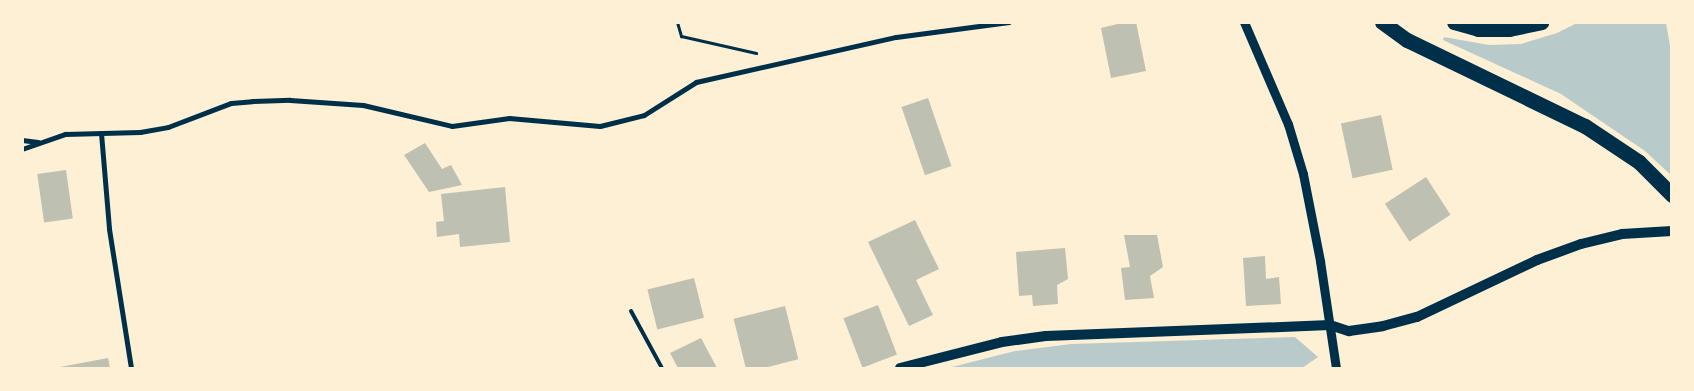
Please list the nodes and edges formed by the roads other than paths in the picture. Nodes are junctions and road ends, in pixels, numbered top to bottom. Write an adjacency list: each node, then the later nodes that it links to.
1 (1009, 22): 6 (street)
2 (1244, 22): 13 (street)
3 (1382, 22): 10 (highway)
4 (1454, 22): 5 (highway)
5 (1541, 22)
6 (101, 133): 8 (street); 14 (street)
7 (22, 140): 8 (street)
8 (38, 142): 9 (street)
9 (22, 149)
10 (1672, 195)
11 (1672, 231): 13 (main road)
12 (632, 311): 15 (lane)
13 (1330, 325): 16 (main road); 17 (street)
14 (130, 368)
15 (662, 368)
16 (900, 368)
17 (1336, 368)

